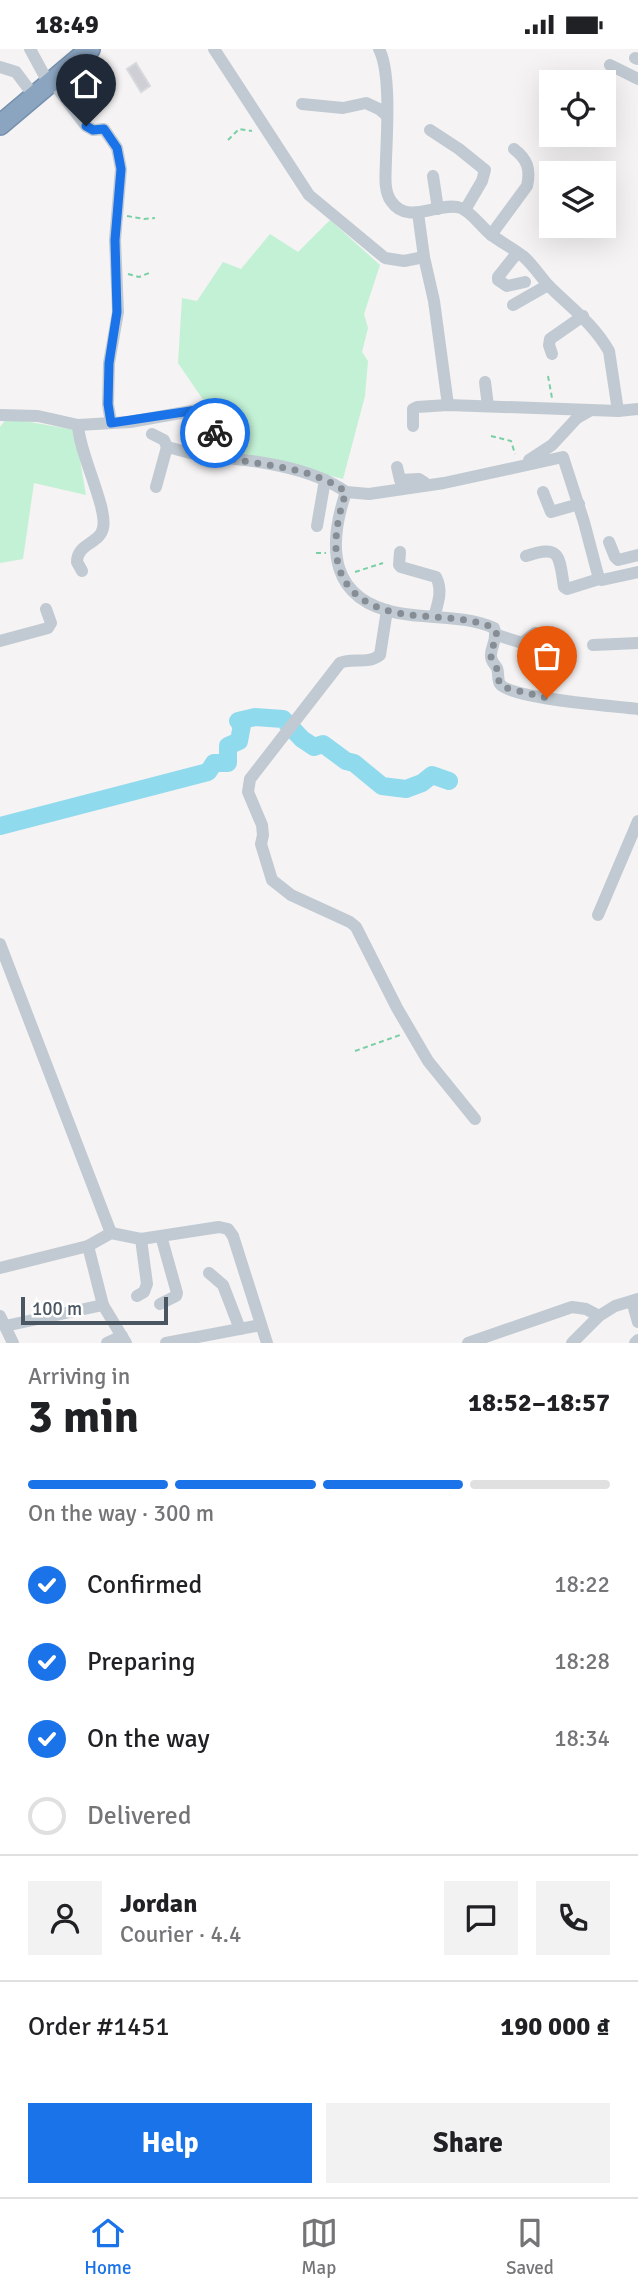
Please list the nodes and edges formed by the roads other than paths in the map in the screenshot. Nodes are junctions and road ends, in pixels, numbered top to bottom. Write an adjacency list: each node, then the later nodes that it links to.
1 (30, 49): 8 (street)
2 (90, 49): 8 (highway)
3 (214, 49): 20 (street)
4 (379, 49): 10 (street)
5 (610, 65): 7 (street)
6 (0, 68): 8 (street)
7 (638, 79)
8 (45, 87): 11 (highway); 33 (street)
9 (302, 104): 10 (street)
10 (386, 115): 17 (street)
11 (0, 125)
12 (430, 130): 16 (street)
13 (514, 149): 18 (street)
14 (433, 176): 15 (street)
15 (438, 209): 16 (street); 17 (street)
16 (465, 210): 18 (street)
17 (418, 213): 20 (street)
18 (491, 235): 19 (street)
19 (517, 253): 21 (street); 22 (street)
20 (424, 257): 27 (street)
21 (525, 282)
22 (548, 285): 23 (street); 24 (street)
23 (513, 305)
24 (583, 316): 25 (street); 31 (street)
25 (552, 354)
26 (485, 382): 28 (street)
27 (449, 405): 28 (street); 35 (street)
28 (488, 407): 30 (street)
29 (638, 409): 31 (street)
30 (591, 410): 31 (street); 39 (street)
31 (618, 411)
32 (0, 415): 34 (street)
33 (111, 423): 34 (street); 38 (street)
34 (78, 425): 52 (street)
35 (413, 426)
36 (152, 434): 37 (street)
37 (167, 447): 38 (street); 43 (street)
38 (218, 455): 41 (street)
39 (521, 464): 42 (street); 46 (street)
40 (397, 467): 42 (street)
41 (325, 480): 44 (street); 47 (street)
42 (428, 485): 44 (street)
43 (156, 488)
44 (346, 492): 56 (street)
45 (543, 492): 46 (street)
46 (579, 504): 54 (street)
47 (317, 526)
48 (609, 542): 50 (street)
49 (400, 552): 57 (street)
50 (638, 555)
51 (526, 556): 54 (street)
52 (82, 571)
53 (638, 572): 54 (street)
54 (598, 579)
55 (46, 609): 60 (street)
56 (387, 610): 57 (street); 67 (street)
57 (434, 617): 58 (street)
58 (497, 635): 59 (street); 63 (street)
59 (555, 637)
60 (0, 641)
61 (638, 643): 62 (street)
62 (593, 645)
63 (638, 709)
64 (638, 821): 65 (street)
65 (598, 915)
66 (0, 944): 68 (street)
67 (475, 1119)
68 (111, 1233): 70 (street); 71 (street)
69 (161, 1236): 70 (street); 76 (street); 81 (street)
70 (141, 1239): 74 (street)
71 (88, 1246): 72 (street); 77 (street)
72 (0, 1268)
73 (209, 1273): 82 (street)
74 (137, 1296)
75 (635, 1300): 78 (street); 80 (street)
76 (160, 1304)
77 (103, 1305): 79 (street); 83 (street)
78 (599, 1316): 84 (street); 89 (street)
79 (2, 1321): 85 (street)
80 (638, 1322)
81 (261, 1325): 82 (street); 88 (street)
82 (240, 1329): 87 (street)
83 (124, 1340): 86 (street)
84 (578, 1340)
85 (13, 1343)
86 (107, 1343)
87 (166, 1343)
88 (267, 1343)
89 (468, 1343)

